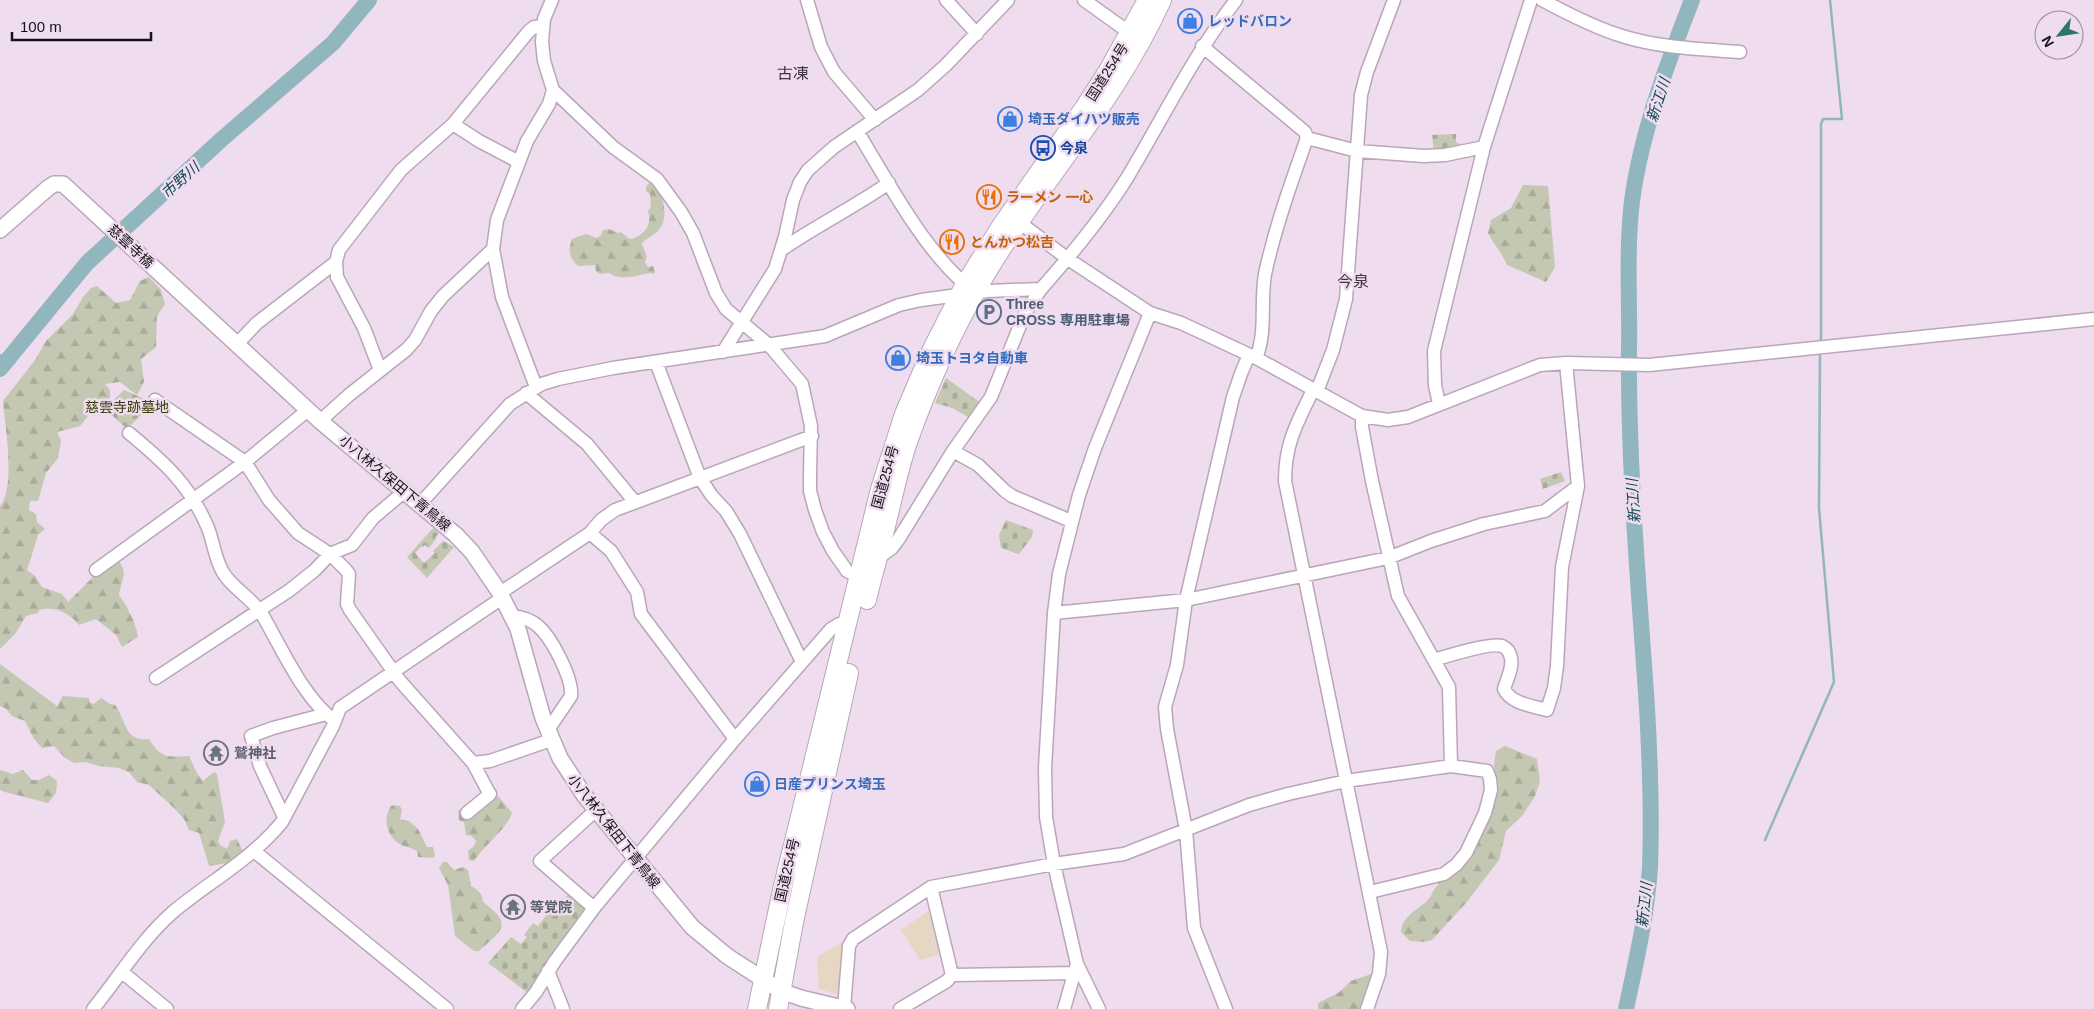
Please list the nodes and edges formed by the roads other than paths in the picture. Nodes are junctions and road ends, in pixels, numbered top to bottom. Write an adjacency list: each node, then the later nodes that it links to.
1 (552, 0): 12 (street)
2 (807, 0): 18 (street)
3 (946, 0): 14 (street)
4 (1008, 0): 14 (street)
5 (1084, 0): 13 (street)
6 (1147, 0): 13 (highway, 国道254号)
7 (1162, 0): 26 (highway, 国道254号)
8 (1236, 0): 15 (street)
9 (1394, 0): 23 (street)
10 (1531, 0): 22 (street)
11 (1542, 0): 16 (street)
12 (543, 26): 17 (street); 19 (street)
13 (1130, 33): 33 (highway, 国道254号)
14 (977, 34): 18 (street)
15 (1202, 46): 21 (street); 30 (street)
16 (1740, 52)
17 (553, 90): 24 (street); 37 (street)
18 (875, 120): 20 (street)
19 (453, 124): 24 (street); 31 (street)
20 (856, 131): 25 (street); 29 (street)
21 (1308, 138): 23 (street); 41 (street)
22 (1484, 147): 23 (street); 48 (street)
23 (1357, 151): 46 (street)
24 (519, 162): 28 (street)
25 (889, 183): 29 (street); 33 (street)
26 (1019, 222): 30 (street); 33 (highway, 国道254号)
27 (0, 230): 34 (main road, 慈雲寺橋)
28 (493, 249): 44 (street); 45 (street)
29 (781, 250): 37 (street)
30 (1068, 259): 32 (street); 35 (street)
31 (336, 262): 38 (street); 44 (street)
32 (1040, 289): 33 (street); 54 (street)
33 (966, 291): 39 (street); 65 (highway, 国道254号); 69 (highway, 国道254号)
34 (192, 302): 38 (main road, 小八林久保田下青鳥線)
35 (1150, 313): 41 (street); 62 (street)
36 (2094, 319): 43 (street)
37 (741, 322): 39 (street); 40 (street)
38 (237, 344): 49 (main road, 小八林久保田下青鳥線)
39 (769, 345): 40 (street); 53 (street)
40 (723, 352): 42 (street)
41 (1252, 357): 46 (street); 71 (street)
42 (656, 362): 45 (street); 56 (street)
43 (1566, 363): 48 (street); 57 (street)
44 (380, 370): 51 (street)
45 (531, 390): 60 (street); 61 (street)
46 (1313, 390): 50 (street); 68 (street)
47 (155, 400): 55 (street)
48 (1439, 404): 50 (street)
49 (308, 410): 51 (main road, 小八林久保田下青鳥線); 55 (street)
50 (1362, 416): 66 (street)
51 (320, 421): 58 (main road, 小八林久保田下青鳥線)
52 (129, 433): 59 (street)
53 (812, 436): 56 (street); 69 (street)
54 (953, 451): 62 (street); 65 (street)
55 (244, 462): 59 (street); 64 (street)
56 (700, 478): 60 (street); 77 (street)
57 (1578, 486): 66 (street); 76 (street)
58 (405, 491): 61 (main road, 小八林久保田下青鳥線); 64 (street)
59 (193, 499): 67 (street); 72 (street)
60 (634, 501): 63 (street)
61 (420, 504): 70 (main road, 小八林久保田下青鳥線)
62 (1071, 521): 73 (street)
63 (590, 533): 70 (street); 82 (street)
64 (330, 554): 72 (street); 78 (street)
65 (878, 558): 101 (highway, 国道254号)
66 (1388, 558): 68 (street); 76 (street)
67 (96, 570)
68 (1305, 575): 71 (street); 85 (street)
69 (860, 576): 75 (highway, 国道254号)
70 (501, 595): 74 (main road, 小八林久保田下青鳥線); 78 (street)
71 (1186, 600): 73 (street); 89 (street)
72 (260, 610): 79 (street); 80 (street)
73 (1054, 613): 92 (street)
74 (512, 616): 81 (main road, 小八林久保田下青鳥線); 81 (street)
75 (848, 626): 77 (street); 100 (highway, 国道254号)
76 (1434, 660): 84 (street)
77 (802, 662): 82 (street)
78 (394, 673): 80 (street); 83 (street)
79 (156, 678)
80 (331, 718): 88 (street); 88 (street)
81 (549, 735): 83 (street); 86 (main road, 小八林久保田下青鳥線)
82 (734, 739): 91 (street)
83 (473, 763): 87 (street)
84 (1451, 766): 85 (street); 94 (street)
85 (1346, 781): 89 (street); 94 (street)
86 (596, 810): 91 (main road, 小八林久保田下青鳥線); 95 (street)
87 (467, 813)
88 (284, 817): 90 (street)
89 (1186, 830): 92 (street); 113 (street)
90 (254, 851): 98 (street); 104 (street)
91 (636, 858): 95 (street); 100 (main road, 小八林久保田下青鳥線)
92 (1054, 864): 93 (street); 96 (street)
93 (931, 887): 99 (street); 109 (street)
94 (1370, 892): 114 (street)
95 (594, 908): 97 (street)
96 (1076, 969): 99 (street); 111 (street); 112 (street)
97 (548, 971): 105 (street); 106 (street)
98 (122, 972): 102 (street); 103 (street)
99 (952, 975): 110 (street)
100 (764, 981): 101 (main road, 小八林久保田下青鳥線); 107 (highway, 国道254号)
101 (781, 991): 108 (highway, 国道254号); 109 (main road, 小八林久保田下青鳥線)
102 (93, 1009)
103 (167, 1009)
104 (447, 1009)
105 (522, 1009)
106 (563, 1009)
107 (757, 1009)
108 (778, 1009)
109 (846, 1009)
110 (900, 1009)
111 (1064, 1009)
112 (1099, 1009)
113 (1226, 1009)
114 (1367, 1009)

